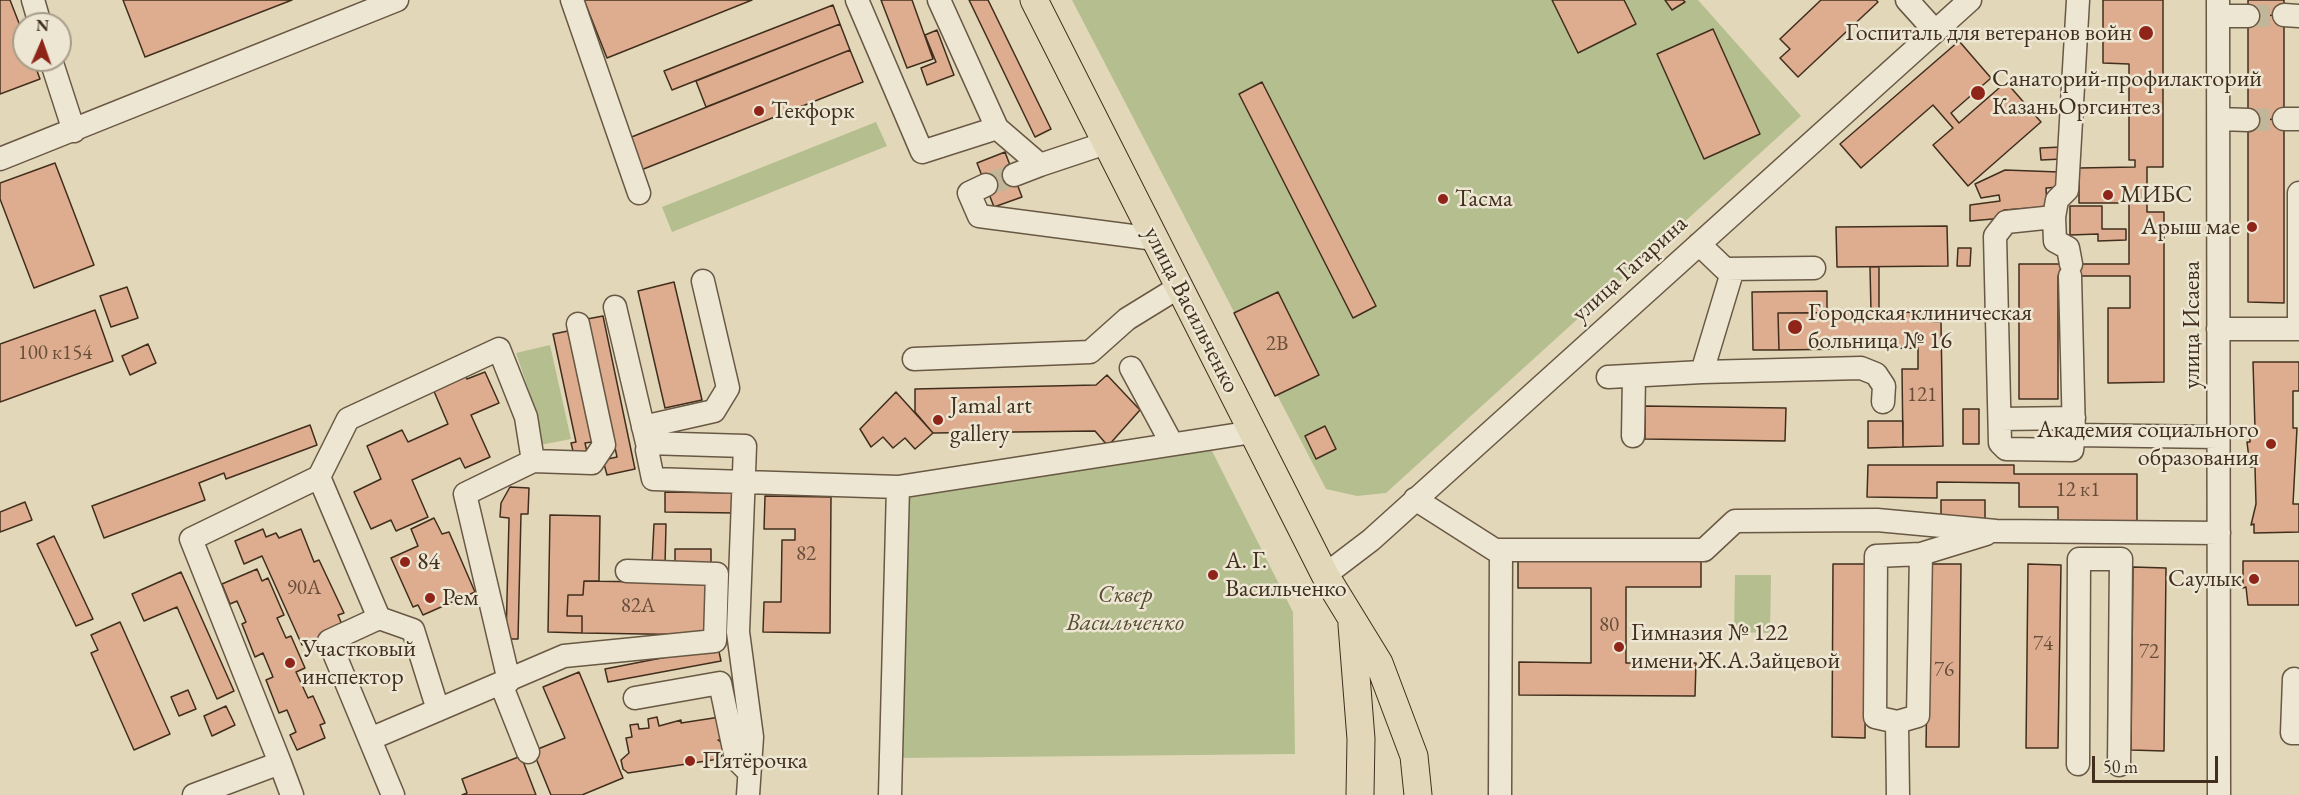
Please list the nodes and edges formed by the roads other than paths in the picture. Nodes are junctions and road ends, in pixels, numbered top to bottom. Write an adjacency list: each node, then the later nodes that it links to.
1 (397, 0): 16 (street)
2 (572, 0): 22 (street)
3 (857, 0): 15 (street)
4 (939, 0): 15 (street)
5 (1035, 0): 17 (main road, улица Васильченко)
6 (1907, 0): 11 (street)
7 (1970, 0): 11 (street, улица Гагарина)
8 (2078, 0): 24 (street)
9 (2218, 8): 10 (street); 13 (street, улица Исаева)
10 (2248, 15)
11 (1935, 31): 26 (street, улица Гагарина)
12 (55, 72): 16 (street)
13 (2220, 119): 14 (street); 34 (street, улица Исаева)
14 (2248, 120)
15 (997, 128): 19 (street)
16 (74, 131): 18 (street)
17 (1106, 143): 19 (street); 25 (main road, улица Васильченко)
18 (0, 159)
19 (1040, 165): 20 (street)
20 (1014, 175)
21 (986, 185): 25 (street)
22 (639, 193)
23 (2299, 193): 33 (street)
24 (2054, 217): 41 (street); 43 (street)
25 (1155, 239): 30 (main road, улица Васильченко)
26 (1699, 244): 28 (street); 53 (street, улица Гагарина)
27 (1814, 268): 28 (street)
28 (1733, 269): 37 (street)
29 (703, 281): 42 (street)
30 (1179, 287): 35 (street); 44 (main road, улица Васильченко)
31 (615, 308): 42 (street)
32 (578, 324): 49 (street)
33 (2299, 328): 34 (street)
34 (2218, 329): 46 (street, улица Исаева)
35 (914, 360)
36 (1131, 368): 47 (street)
37 (1702, 372): 38 (street); 40 (street)
38 (1634, 376): 39 (street); 45 (street)
39 (1608, 377)
40 (1883, 402)
41 (2000, 419): 43 (street); 43 (street)
42 (644, 426): 51 (street)
43 (2074, 427): 46 (street)
44 (1253, 432): 47 (street); 61 (main road, улица Васильченко)
45 (1633, 436)
46 (2218, 437): 56 (street, улица Исаева)
47 (1172, 444): 52 (street)
48 (647, 450): 51 (street)
49 (533, 461): 50 (street); 65 (street)
50 (319, 477): 63 (street); 72 (street)
51 (744, 480): 52 (street); 75 (street)
52 (898, 486): 80 (street)
53 (1414, 499): 57 (street); 61 (street, улица Гагарина)
54 (1996, 531): 55 (street); 57 (street); 58 (street)
55 (2079, 533): 56 (street); 59 (street)
56 (2219, 533): 85 (street, улица Исаева)
57 (1501, 550): 83 (street)
58 (1921, 554): 68 (street); 68 (street)
59 (2079, 559): 73 (street); 74 (street)
60 (627, 571): 65 (street)
61 (1325, 575): 62 (main road, улица Васильченко)
62 (1352, 617): 81 (main road, улица Васильченко); 82 (main road, улица Васильченко)
63 (379, 618): 67 (street); 70 (street)
64 (2294, 679): 69 (street)
65 (505, 682): 67 (street); 71 (street)
66 (635, 698): 75 (street)
67 (438, 710): 70 (street)
68 (1898, 722): 84 (street)
69 (2299, 733)
70 (370, 739): 78 (street)
71 (528, 752)
72 (280, 763): 76 (street); 77 (street)
73 (2078, 764)
74 (2119, 765)
75 (748, 771): 79 (street)
76 (194, 795)
77 (292, 795)
78 (393, 795)
79 (748, 795)
80 (890, 795)
81 (1360, 795)
82 (1418, 795)
83 (1500, 795)
84 (1898, 795)
85 (2219, 795)

